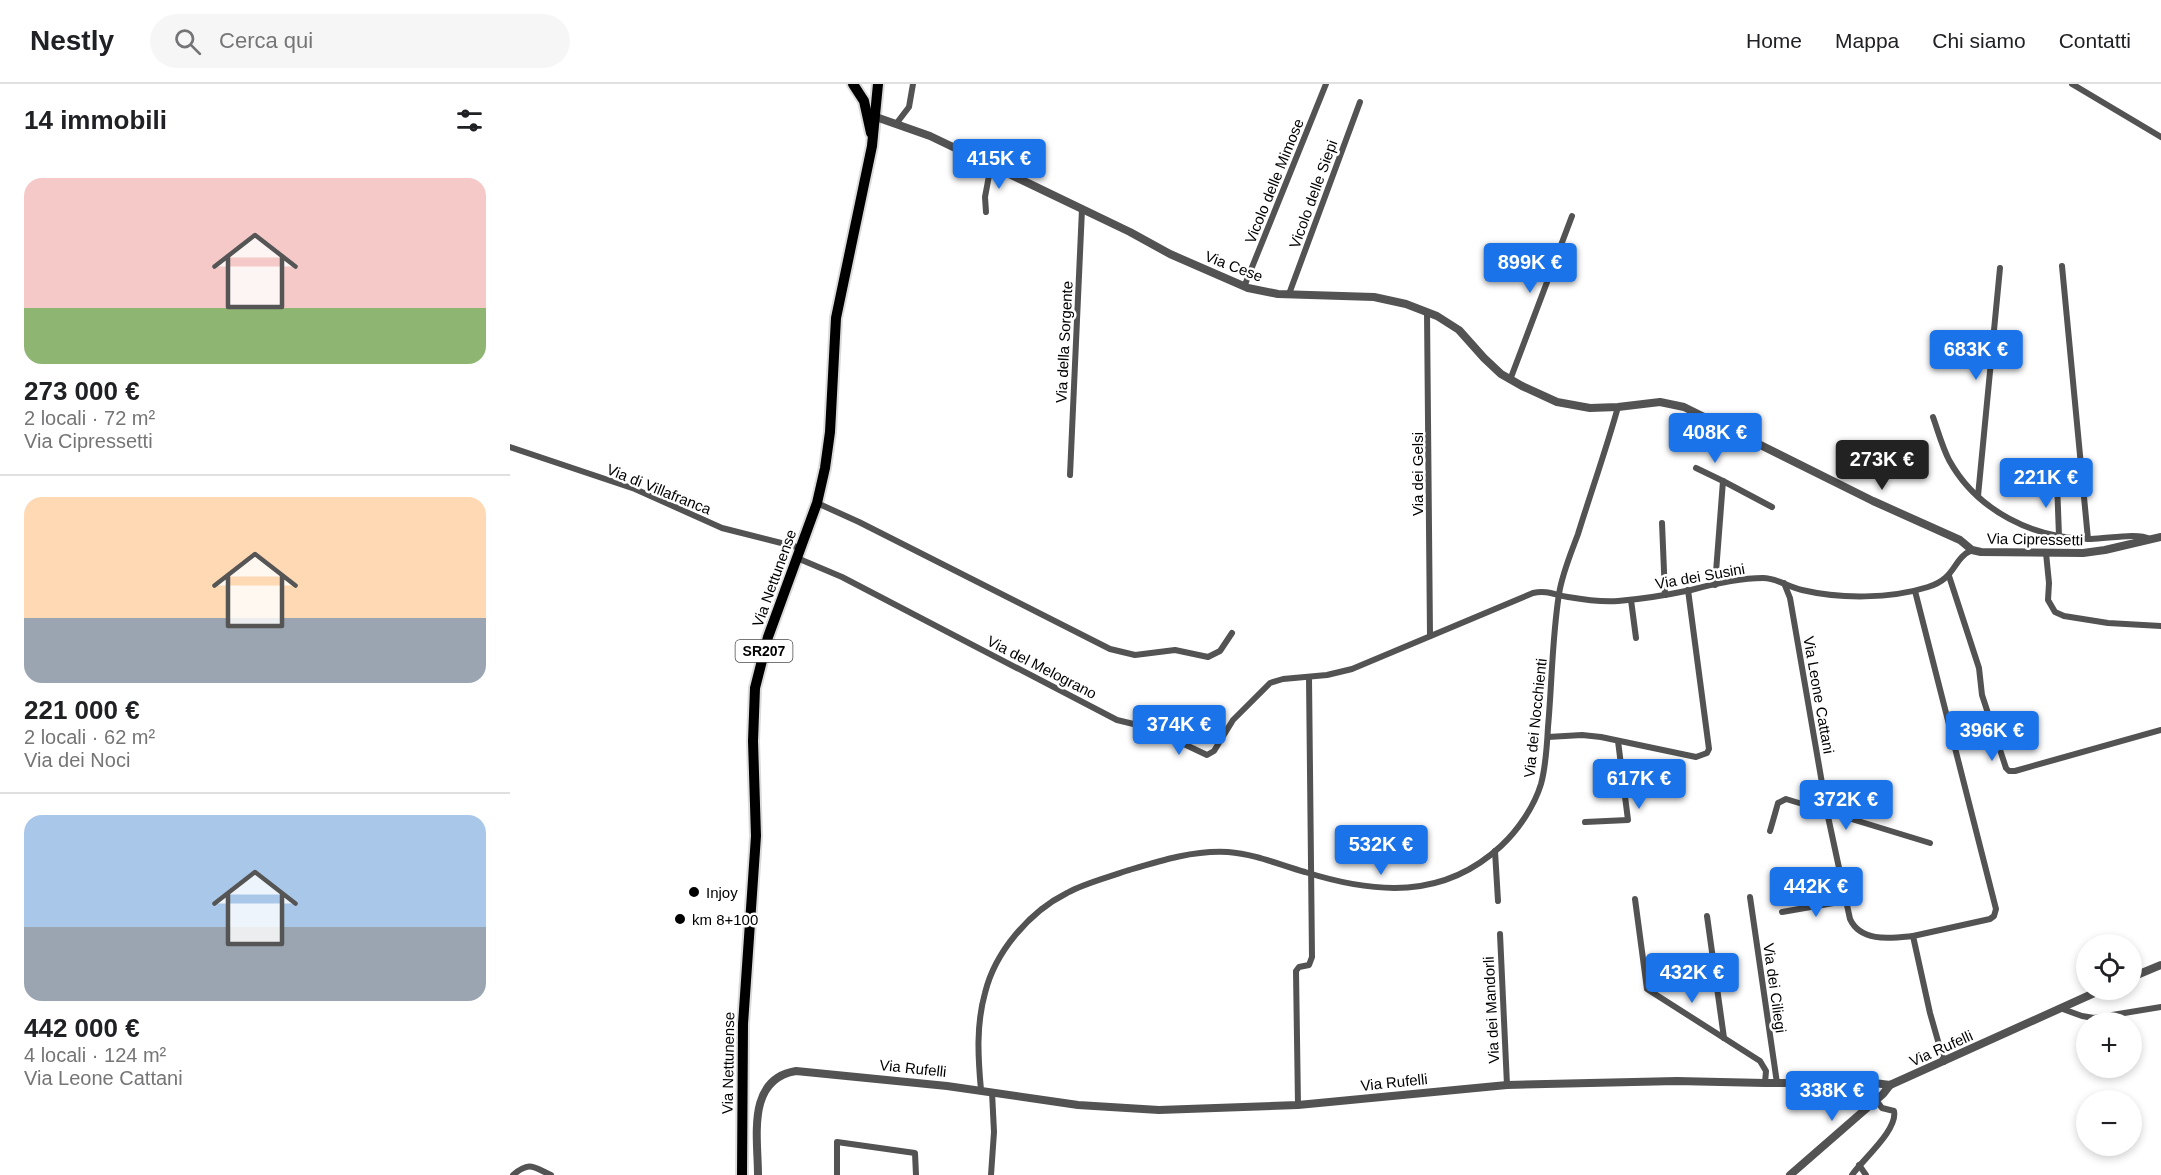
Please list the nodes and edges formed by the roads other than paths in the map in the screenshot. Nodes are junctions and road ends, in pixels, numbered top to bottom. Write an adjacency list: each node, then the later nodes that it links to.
1 (853, 84): 10 (main road, Via Nettunense / SR207)
2 (878, 84): 7 (main road, Via Nettunense / SR207)
3 (913, 84): 8 (street)
4 (1326, 84): 17 (street, Vicolo delle Mimose)
5 (2072, 84): 9 (street)
6 (1360, 102): 18 (street, Vicolo delle Siepi)
7 (876, 117): 8 (street, Via Cese); 10 (main road, Via Nettunense / SR207)
8 (896, 124): 11 (street, Via Cese)
9 (2161, 137)
10 (873, 139): 29 (main road, Via Nettunense / SR207)
11 (991, 165): 12 (street, Via Cese); 13 (street)
12 (1082, 209): 17 (street, Via Cese); 25 (street, Via della Sorgente)
13 (986, 212)
14 (1572, 216): 20 (street)
15 (2062, 266): 34 (street)
16 (2000, 268): 28 (street)
17 (1245, 287): 18 (street, Via Cese)
18 (1289, 294): 19 (street, Via Cese)
19 (1427, 312): 20 (street, Via Cese); 51 (street, Via dei Gelsi)
20 (1510, 380): 21 (street, Via Cese)
21 (1618, 407): 36 (street, Via Cipressetti); 45 (street, Via dei Nocchienti)
22 (1933, 417): 28 (street)
23 (510, 447): 37 (street, Via di Villafranca)
24 (1696, 468): 26 (street)
25 (1070, 475)
26 (1723, 481): 30 (street); 41 (street)
27 (2057, 482): 32 (street)
28 (1978, 496): 32 (street)
29 (817, 503): 37 (main road, Via Nettunense / SR207); 50 (street)
30 (1772, 507)
31 (1662, 523): 46 (street)
32 (2059, 536): 34 (street)
33 (2161, 537): 35 (street, Via Cipressetti)
34 (2088, 539): 35 (street)
35 (2150, 539): 38 (street, Via Cipressetti)
36 (1972, 550): 38 (street, Via Cipressetti); 39 (street, Via dei Susini)
37 (799, 553): 53 (street, Via del Melograno); 89 (main road, Via Nettunense / SR207)
38 (2046, 553): 49 (street)
39 (1949, 576): 44 (street, Via dei Susini); 54 (street)
40 (1784, 582): 41 (street, Via dei Susini); 42 (street, Via dei Susini); 48 (street, Via Leone Cattani)
41 (1715, 585): 43 (street, Via dei Susini)
42 (1798, 589): 44 (street, Via dei Susini); 48 (street, Via Leone Cattani)
43 (1688, 590): 46 (street, Via dei Susini); 56 (street)
44 (1915, 591): 70 (street, Via Leone Cattani)
45 (1558, 594): 47 (street, Via dei Susini); 51 (street, Via del Melograno); 55 (street, Via dei Nocchienti)
46 (1665, 595): 47 (street, Via dei Susini)
47 (1631, 600): 52 (street)
48 (1793, 617): 57 (street, Via Leone Cattani)
49 (2161, 626)
50 (1232, 633)
51 (1430, 636): 53 (street, Via del Melograno)
52 (1635, 638)
53 (1309, 678): 62 (street)
54 (2161, 730)
55 (1548, 737): 56 (street); 61 (street, Via dei Nocchienti)
56 (1618, 741): 58 (street)
57 (1827, 812): 59 (street); 60 (street); 66 (street, Via Leone Cattani)
58 (1585, 822)
59 (1770, 831)
60 (1930, 843)
61 (1495, 851): 62 (street, Via dei Nocchienti); 65 (street)
62 (1312, 874): 82 (street, Via dei Nocchienti); 85 (street)
63 (1749, 897): 79 (street, Via dei Ciliegi)
64 (1635, 899): 76 (street)
65 (1498, 901)
66 (1845, 901): 67 (street); 70 (street, Via Leone Cattani)
67 (1782, 912)
68 (1707, 916): 76 (street)
69 (1500, 934): 81 (street, Via dei Mandorli)
70 (1913, 936): 77 (street)
71 (2161, 965): 72 (street)
72 (2142, 973)
73 (2078, 1000): 75 (street, Via Rufelli)
74 (2161, 1007): 75 (street)
75 (2059, 1008): 77 (street, Via Rufelli)
76 (1724, 1038): 78 (street)
77 (1944, 1062): 80 (street, Via Rufelli)
78 (1765, 1083): 79 (street, Via Rufelli); 81 (street, Via Rufelli)
79 (1777, 1083): 80 (street, Via Rufelli)
80 (1890, 1085): 84 (street)
81 (1507, 1086): 85 (street, Via Rufelli)
82 (981, 1090): 83 (street, Via Rufelli); 90 (street, Via Rufelli)
83 (992, 1092): 85 (street, Via Rufelli); 93 (street)
84 (1876, 1100): 86 (street); 94 (street)
85 (1298, 1105)
86 (1859, 1165): 95 (street); 96 (street)
87 (513, 1175): 88 (street)
88 (551, 1175)
89 (742, 1175)
90 (758, 1175)
91 (837, 1175): 92 (street)
92 (916, 1175)
93 (991, 1175)
94 (1790, 1175)
95 (1852, 1175)
96 (1866, 1175)

